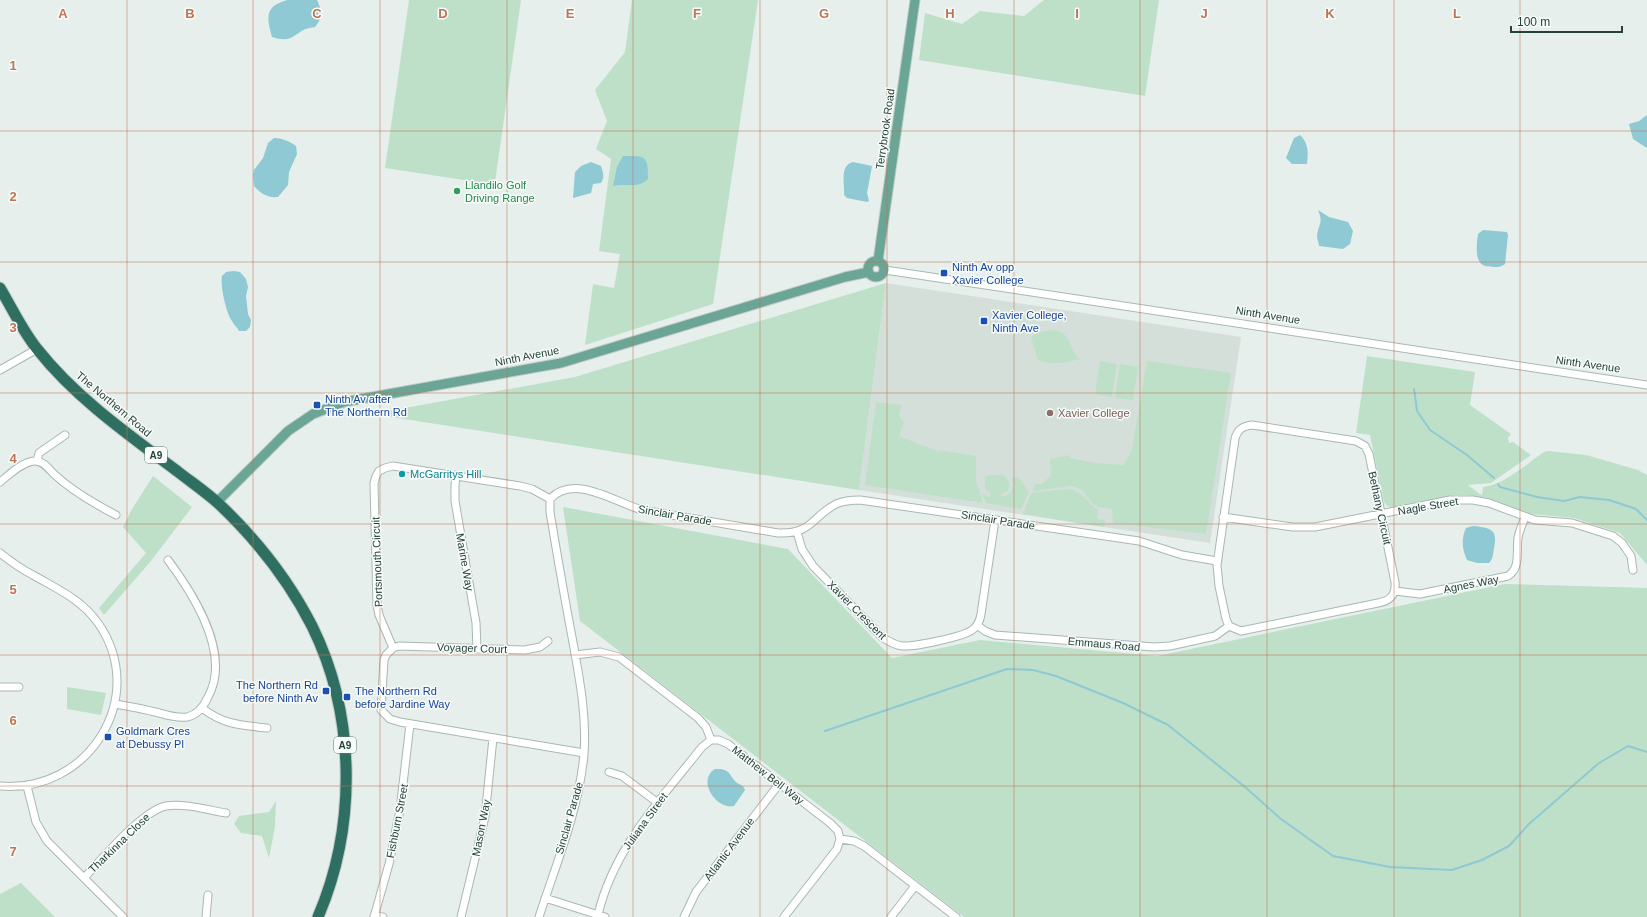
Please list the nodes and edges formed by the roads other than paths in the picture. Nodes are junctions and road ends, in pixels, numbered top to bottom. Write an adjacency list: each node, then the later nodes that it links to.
1 (915, 0): 2 (main road, Terrybrook Road)
2 (878, 261): 3 (main road); 4 (main road)
3 (885, 270): 4 (main road); 8 (street, Ninth Avenue)
4 (868, 272): 14 (main road, Ninth Avenue)
5 (0, 288): 6 (highway, The Northern Road / A9)
6 (37, 349): 7 (street); 14 (highway, The Northern Road / A9)
7 (0, 370)
8 (1647, 385)
9 (65, 435): 10 (street)
10 (37, 461): 12 (street); 16 (street)
11 (456, 475): 13 (street, Portsmouth Circuit); 29 (street, Portsmouth Circuit); 30 (street, Marine Way)
12 (0, 482)
13 (550, 499): 20 (street, Sinclair Parade); 31 (street, Sinclair Parade)
14 (217, 502): 56 (highway, The Northern Road / A9)
15 (1381, 514): 17 (street, Nagle Street); 17 (street, Bethany Circuit); 18 (street, Nagle Street); 25 (street, Bethany Circuit)
16 (116, 515)
17 (1223, 517): 23 (street, Bethany Circuit)
18 (1525, 517): 24 (street, Nagle Street); 25 (street, Agnes Way)
19 (996, 520): 20 (street, Sinclair Parade); 23 (street, Sinclair Parade); 26 (street)
20 (797, 532): 26 (street, Xavier Crescent)
21 (0, 553): 34 (street)
22 (168, 560): 35 (street)
23 (1217, 561): 27 (street, Bethany Circuit)
24 (1633, 570)
25 (1395, 591): 27 (street)
26 (977, 625): 27 (street, Emmaus Road)
27 (1229, 626)
28 (548, 640): 30 (street, Voyager Court)
29 (393, 648): 30 (street, Voyager Court); 36 (street)
30 (477, 648)
31 (575, 655): 39 (street); 40 (street, Sinclair Parade)
32 (0, 687): 33 (street)
33 (19, 688)
34 (114, 704): 35 (street); 44 (street)
35 (202, 708): 37 (street)
36 (410, 724): 38 (street); 53 (street, Fishburn Street)
37 (266, 728)
38 (493, 738): 40 (street); 58 (street, Mason Way)
39 (711, 740): 42 (street, Matthew Bell Way); 45 (street, Juliana Street)
40 (584, 753): 51 (street, Sinclair Parade)
41 (609, 772): 45 (street)
42 (779, 784): 47 (street, Matthew Bell Way); 61 (street, Atlantic Avenue)
43 (0, 786): 44 (street)
44 (27, 786): 48 (street)
45 (658, 803): 52 (street, Juliana Street)
46 (226, 813): 48 (street, Tharkinna Close)
47 (840, 839): 49 (street); 62 (street)
48 (84, 878): 54 (street)
49 (916, 886): 63 (street); 64 (street)
50 (208, 895): 55 (street)
51 (546, 898): 52 (street); 59 (street, Sinclair Parade)
52 (598, 915): 60 (street)
53 (374, 916): 57 (street)
54 (123, 917)
55 (206, 917)
56 (318, 917)
57 (383, 917)
58 (461, 917)
59 (539, 917)
60 (605, 917)
61 (684, 917)
62 (784, 917)
63 (891, 917)
64 (956, 917)

